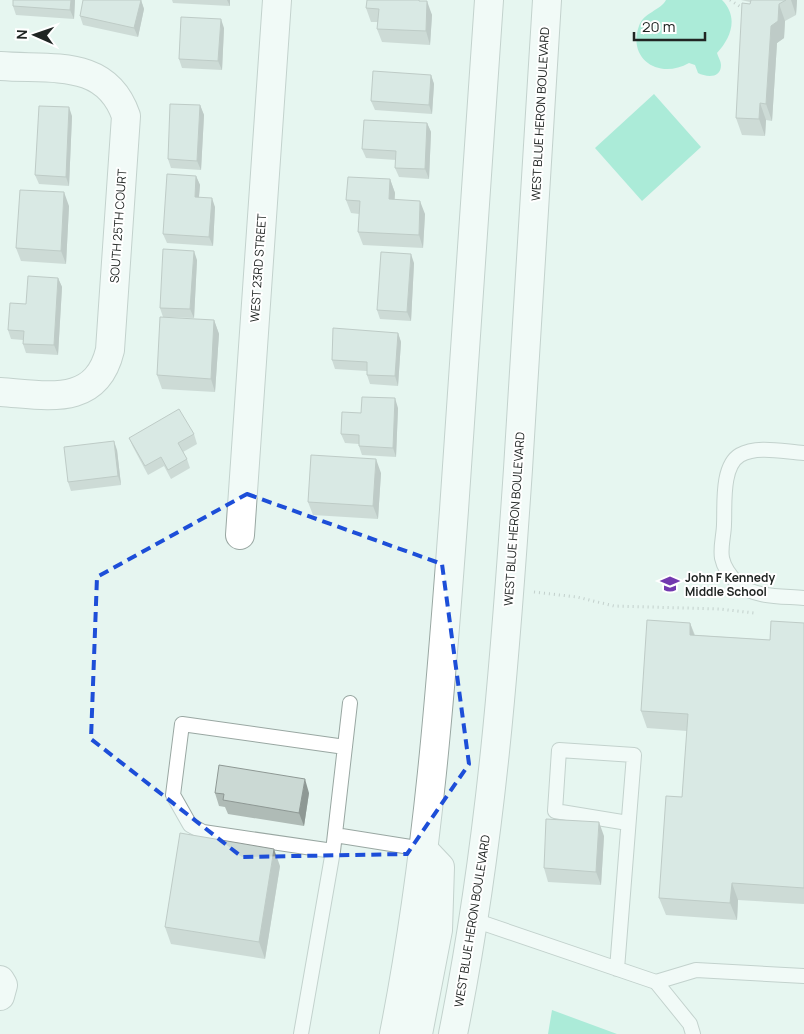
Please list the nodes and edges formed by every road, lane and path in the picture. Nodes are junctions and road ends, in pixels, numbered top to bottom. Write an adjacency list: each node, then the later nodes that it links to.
1 (276, 0): 9 (main road, WEST 23RD STREET)
2 (490, 0): 17 (main road)
3 (547, 0): 19 (main road, WEST BLUE HERON BOULEVARD)
4 (730, 0): 5 (path)
5 (750, 11)
6 (0, 66): 7 (main road, SOUTH 25TH COURT)
7 (0, 392)
8 (804, 453): 11 (lane)
9 (240, 535)
10 (527, 591): 12 (path)
11 (804, 598)
12 (755, 614)
13 (350, 703): 14 (lane)
14 (345, 747): 16 (lane); 18 (lane)
15 (628, 823): 15 (lane); 20 (lane)
16 (335, 835): 17 (lane); 18 (lane)
17 (423, 849): 26 (main road); 27 (main road)
18 (333, 851): 25 (lane)
19 (474, 920): 20 (lane); 28 (main road, WEST BLUE HERON BOULEVARD)
20 (617, 969): 23 (lane)
21 (804, 976): 23 (lane)
22 (0, 980): 24 (main road)
23 (656, 982): 29 (lane)
24 (0, 996)
25 (301, 1034)
26 (394, 1034)
27 (418, 1034)
28 (453, 1034)
29 (693, 1034)

